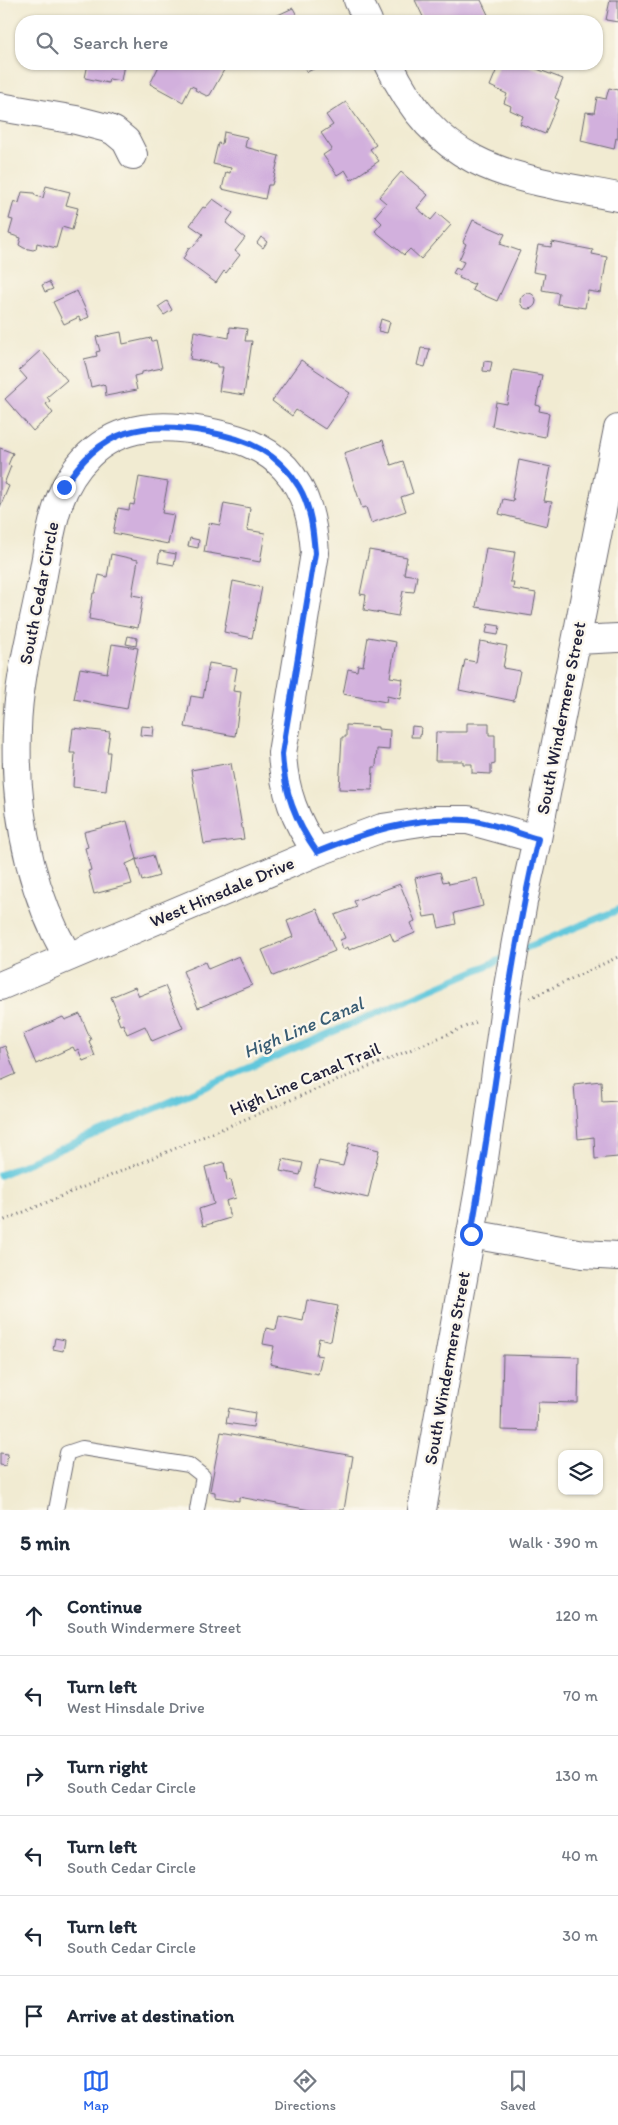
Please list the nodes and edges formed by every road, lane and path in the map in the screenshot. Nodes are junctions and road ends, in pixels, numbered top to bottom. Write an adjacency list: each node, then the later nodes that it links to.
1 (358, 0): 2 (street)
2 (365, 15)
3 (392, 70): 6 (street)
4 (0, 107): 5 (street)
5 (134, 155)
6 (618, 197)
7 (618, 430): 9 (street, South Windermere Street)
8 (618, 638): 9 (street)
9 (577, 640): 10 (street, South Windermere Street)
10 (538, 839): 11 (street, West Hinsdale Drive); 15 (street, South Windermere Street)
11 (317, 852): 12 (street, West Hinsdale Drive); 12 (street, South Cedar Circle)
12 (68, 957): 14 (street, West Hinsdale Drive)
13 (618, 957): 15 (path, High Line Canal Trail)
14 (0, 986)
15 (506, 1001): 16 (path, High Line Canal Trail); 17 (street, South Windermere Street)
16 (0, 1222)
17 (471, 1234): 18 (street); 21 (street, South Windermere Street)
18 (618, 1256)
19 (57, 1510): 20 (lane)
20 (197, 1510)
21 (422, 1510)

